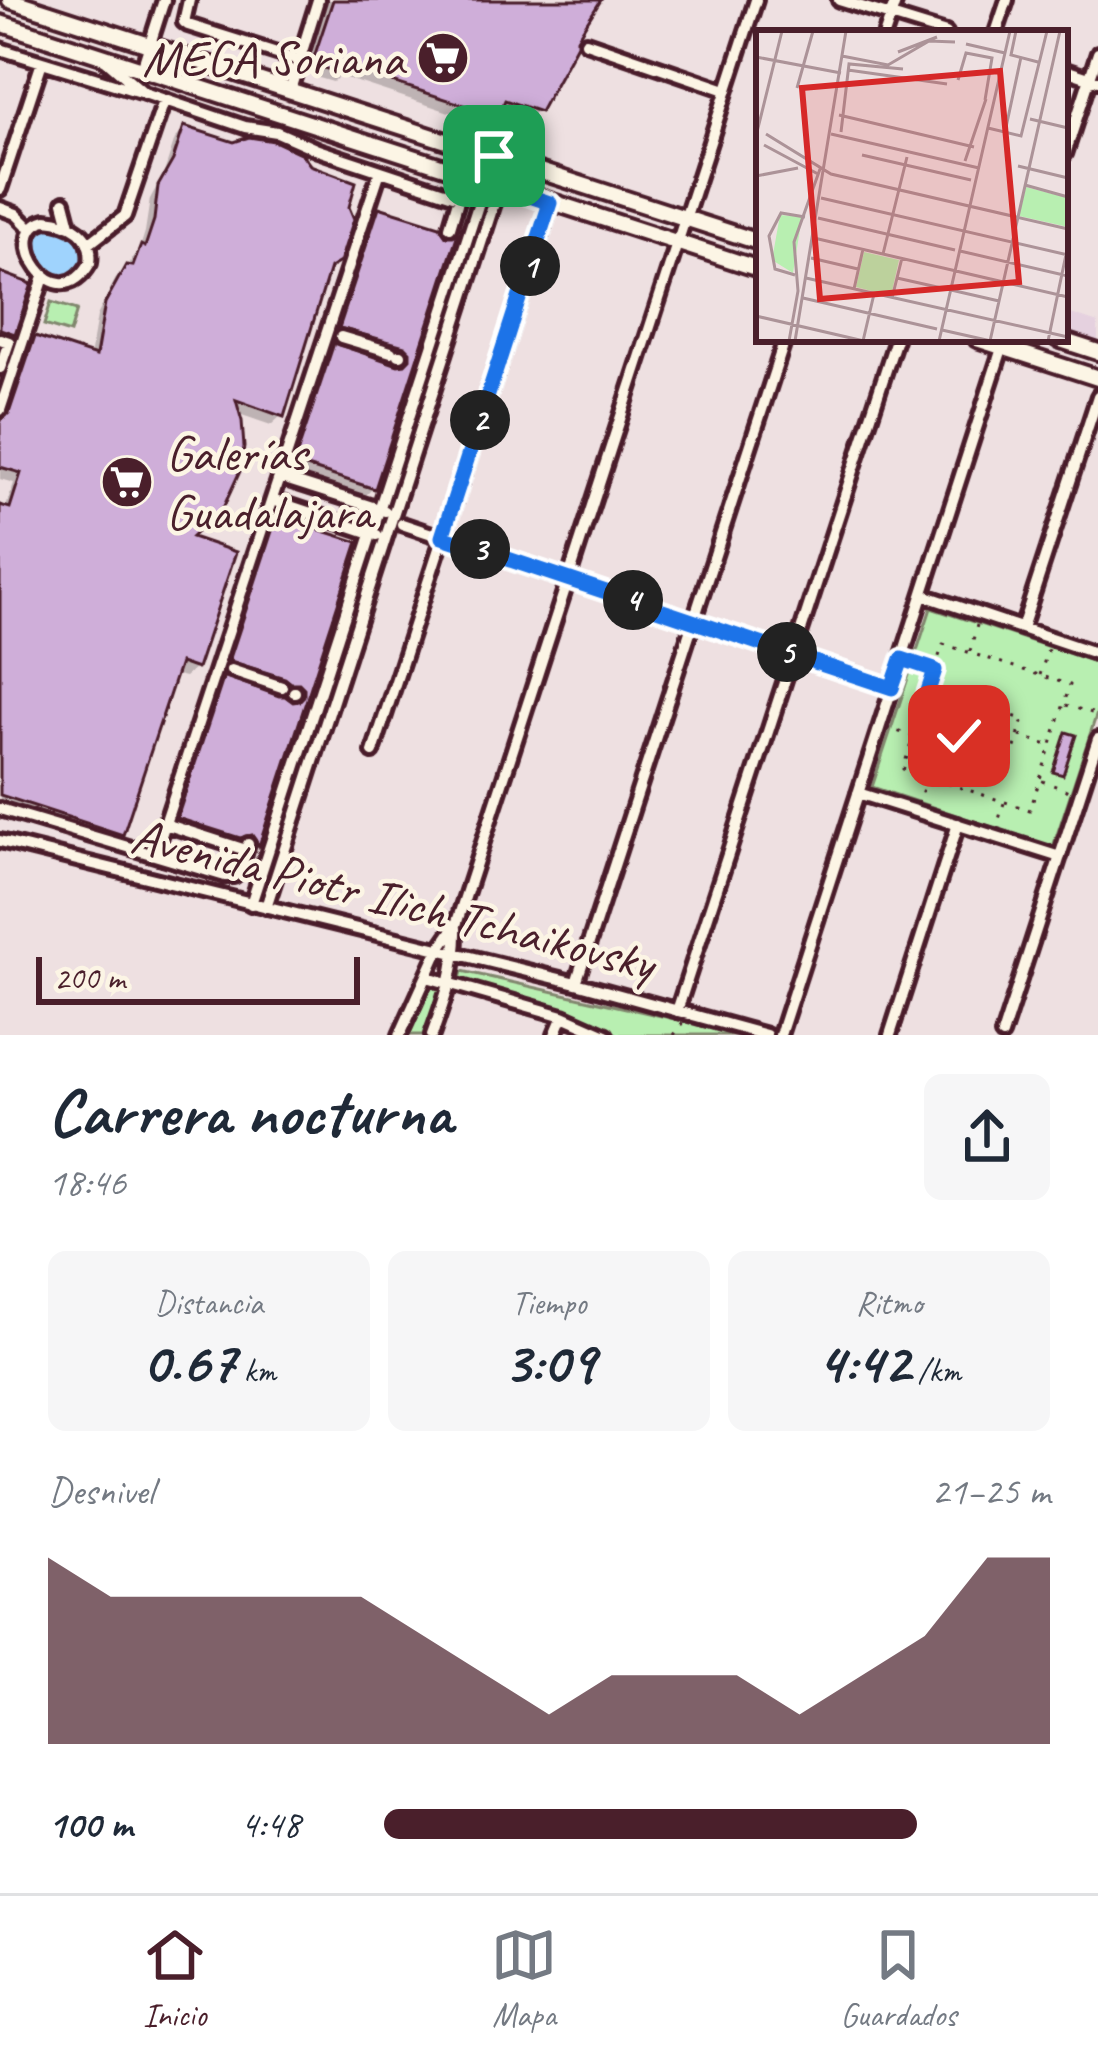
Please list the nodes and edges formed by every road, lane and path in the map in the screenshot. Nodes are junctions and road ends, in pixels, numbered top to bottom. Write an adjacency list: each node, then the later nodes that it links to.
1 (10, 0): 10 (main road)
2 (164, 0): 17 (street)
3 (189, 0): 21 (street)
4 (302, 0): 9 (street)
5 (756, 0): 26 (street)
6 (838, 0): 11 (street)
7 (896, 0): 11 (street)
8 (1007, 0): 15 (street)
9 (318, 2): 21 (street)
10 (27, 3): 17 (main road)
11 (891, 16): 13 (street); 14 (street)
12 (0, 22): 20 (main road)
13 (886, 30)
14 (936, 30)
15 (997, 30)
16 (586, 42): 26 (street)
17 (150, 45): 23 (street); 25 (main road)
18 (0, 49): 22 (street)
19 (1098, 52): 24 (street)
20 (99, 54): 23 (main road); 27 (street)
21 (299, 60): 25 (street)
22 (42, 62): 27 (street); 33 (street)
23 (142, 69): 32 (main road)
24 (1094, 80): 29 (street)
25 (290, 90): 30 (main road)
26 (726, 90): 37 (street)
27 (144, 93): 28 (street)
28 (164, 101): 31 (street); 43 (street)
29 (1068, 146)
30 (501, 158): 32 (street); 37 (main road)
31 (380, 170): 38 (street); 61 (street)
32 (493, 184): 35 (main road); 48 (street)
33 (0, 189)
34 (64, 202): 40 (street)
35 (550, 203): 44 (main road); 66 (street)
36 (0, 208): 39 (street)
37 (685, 218): 42 (main road); 44 (street)
38 (451, 223)
39 (27, 225): 40 (street); 41 (street)
40 (70, 225): 43 (street)
41 (15, 239)
42 (756, 241)
43 (90, 243): 47 (street)
44 (676, 243): 46 (main road); 68 (street)
45 (17, 260): 47 (street)
46 (756, 268)
47 (43, 280): 60 (street)
48 (447, 306): 63 (street); 64 (street)
49 (341, 338): 56 (street)
50 (0, 339): 57 (street)
51 (784, 342): 71 (street)
52 (895, 342): 76 (street)
53 (1067, 342): 55 (main road)
54 (1004, 343): 58 (main road); 69 (street)
55 (1098, 352)
56 (397, 354)
57 (0, 368)
58 (1098, 378)
59 (1098, 395): 72 (street)
60 (0, 410)
61 (279, 477): 62 (street); 63 (street)
62 (272, 500): 65 (street); 105 (street)
63 (379, 509): 64 (street); 65 (street)
64 (398, 519): 66 (street); 67 (street)
65 (371, 533): 67 (street); 96 (street)
66 (442, 537): 68 (street); 93 (street)
67 (386, 538): 98 (street)
68 (567, 578): 71 (street); 113 (street)
69 (923, 595): 70 (street); 77 (street)
70 (981, 614): 72 (street); 74 (path)
71 (694, 621): 76 (street); 117 (street)
72 (1022, 628): 73 (street)
73 (1052, 638): 75 (street); 80 (path)
74 (969, 652): 79 (path); 80 (path)
75 (1098, 654)
76 (793, 655): 81 (street); 119 (street)
77 (902, 659): 79 (path); 81 (street)
78 (232, 670): 82 (street)
79 (935, 670): 84 (path)
80 (1040, 675): 83 (path)
81 (892, 688): 87 (street)
82 (290, 690)
83 (1064, 704): 85 (path); 92 (path)
84 (923, 706): 86 (path); 89 (path)
85 (1098, 715)
86 (964, 719): 88 (path); 91 (path)
87 (880, 726): 89 (path); 100 (street)
88 (1018, 735): 91 (path); 92 (path)
89 (914, 737): 95 (path)
90 (1098, 739): 94 (street)
91 (982, 742): 99 (path)
92 (1051, 746): 97 (path)
93 (373, 752)
94 (1096, 753): 101 (street)
95 (927, 777): 99 (path); 104 (path)
96 (286, 779): 98 (street); 111 (street)
97 (1040, 780): 101 (path); 102 (path)
98 (306, 785): 112 (street)
99 (968, 790): 102 (path)
100 (858, 793): 104 (street); 127 (street)
101 (1080, 794): 110 (street)
102 (1004, 802): 107 (path)
103 (0, 808): 109 (street)
104 (916, 811): 106 (street)
105 (165, 824): 109 (street); 109 (street)
106 (958, 824): 107 (street); 128 (street)
107 (994, 836): 110 (street)
108 (0, 841): 111 (street, Avenida Piotr Ilich Tchaikovsky)
109 (155, 854)
110 (1060, 856): 129 (street)
111 (251, 904): 112 (street, Avenida Piotr Ilich Tchaikovsky)
112 (266, 908): 114 (street, Avenida Piotr Ilich Tchaikovsky)
113 (456, 925): 114 (street); 115 (street)
114 (438, 952): 115 (street, Avenida Piotr Ilich Tchaikovsky); 116 (street)
115 (456, 955): 117 (street, Avenida Piotr Ilich Tchaikovsky); 118 (street)
116 (427, 977): 118 (street, Avenida Piotr Ilich Tchaikovsky); 121 (street)
117 (576, 983): 119 (street, Avenida Piotr Ilich Tchaikovsky)
118 (450, 984): 120 (street, Avenida Piotr Ilich Tchaikovsky); 122 (street)
119 (681, 1012): 125 (path); 126 (street, Avenida Piotr Ilich Tchaikovsky)
120 (563, 1016): 123 (street); 124 (street, Avenida Piotr Ilich Tchaikovsky)
121 (400, 1035)
122 (432, 1035)
123 (555, 1035)
124 (606, 1035)
125 (674, 1035)
126 (766, 1035)
127 (780, 1035)
128 (890, 1035)
129 (1002, 1035)

